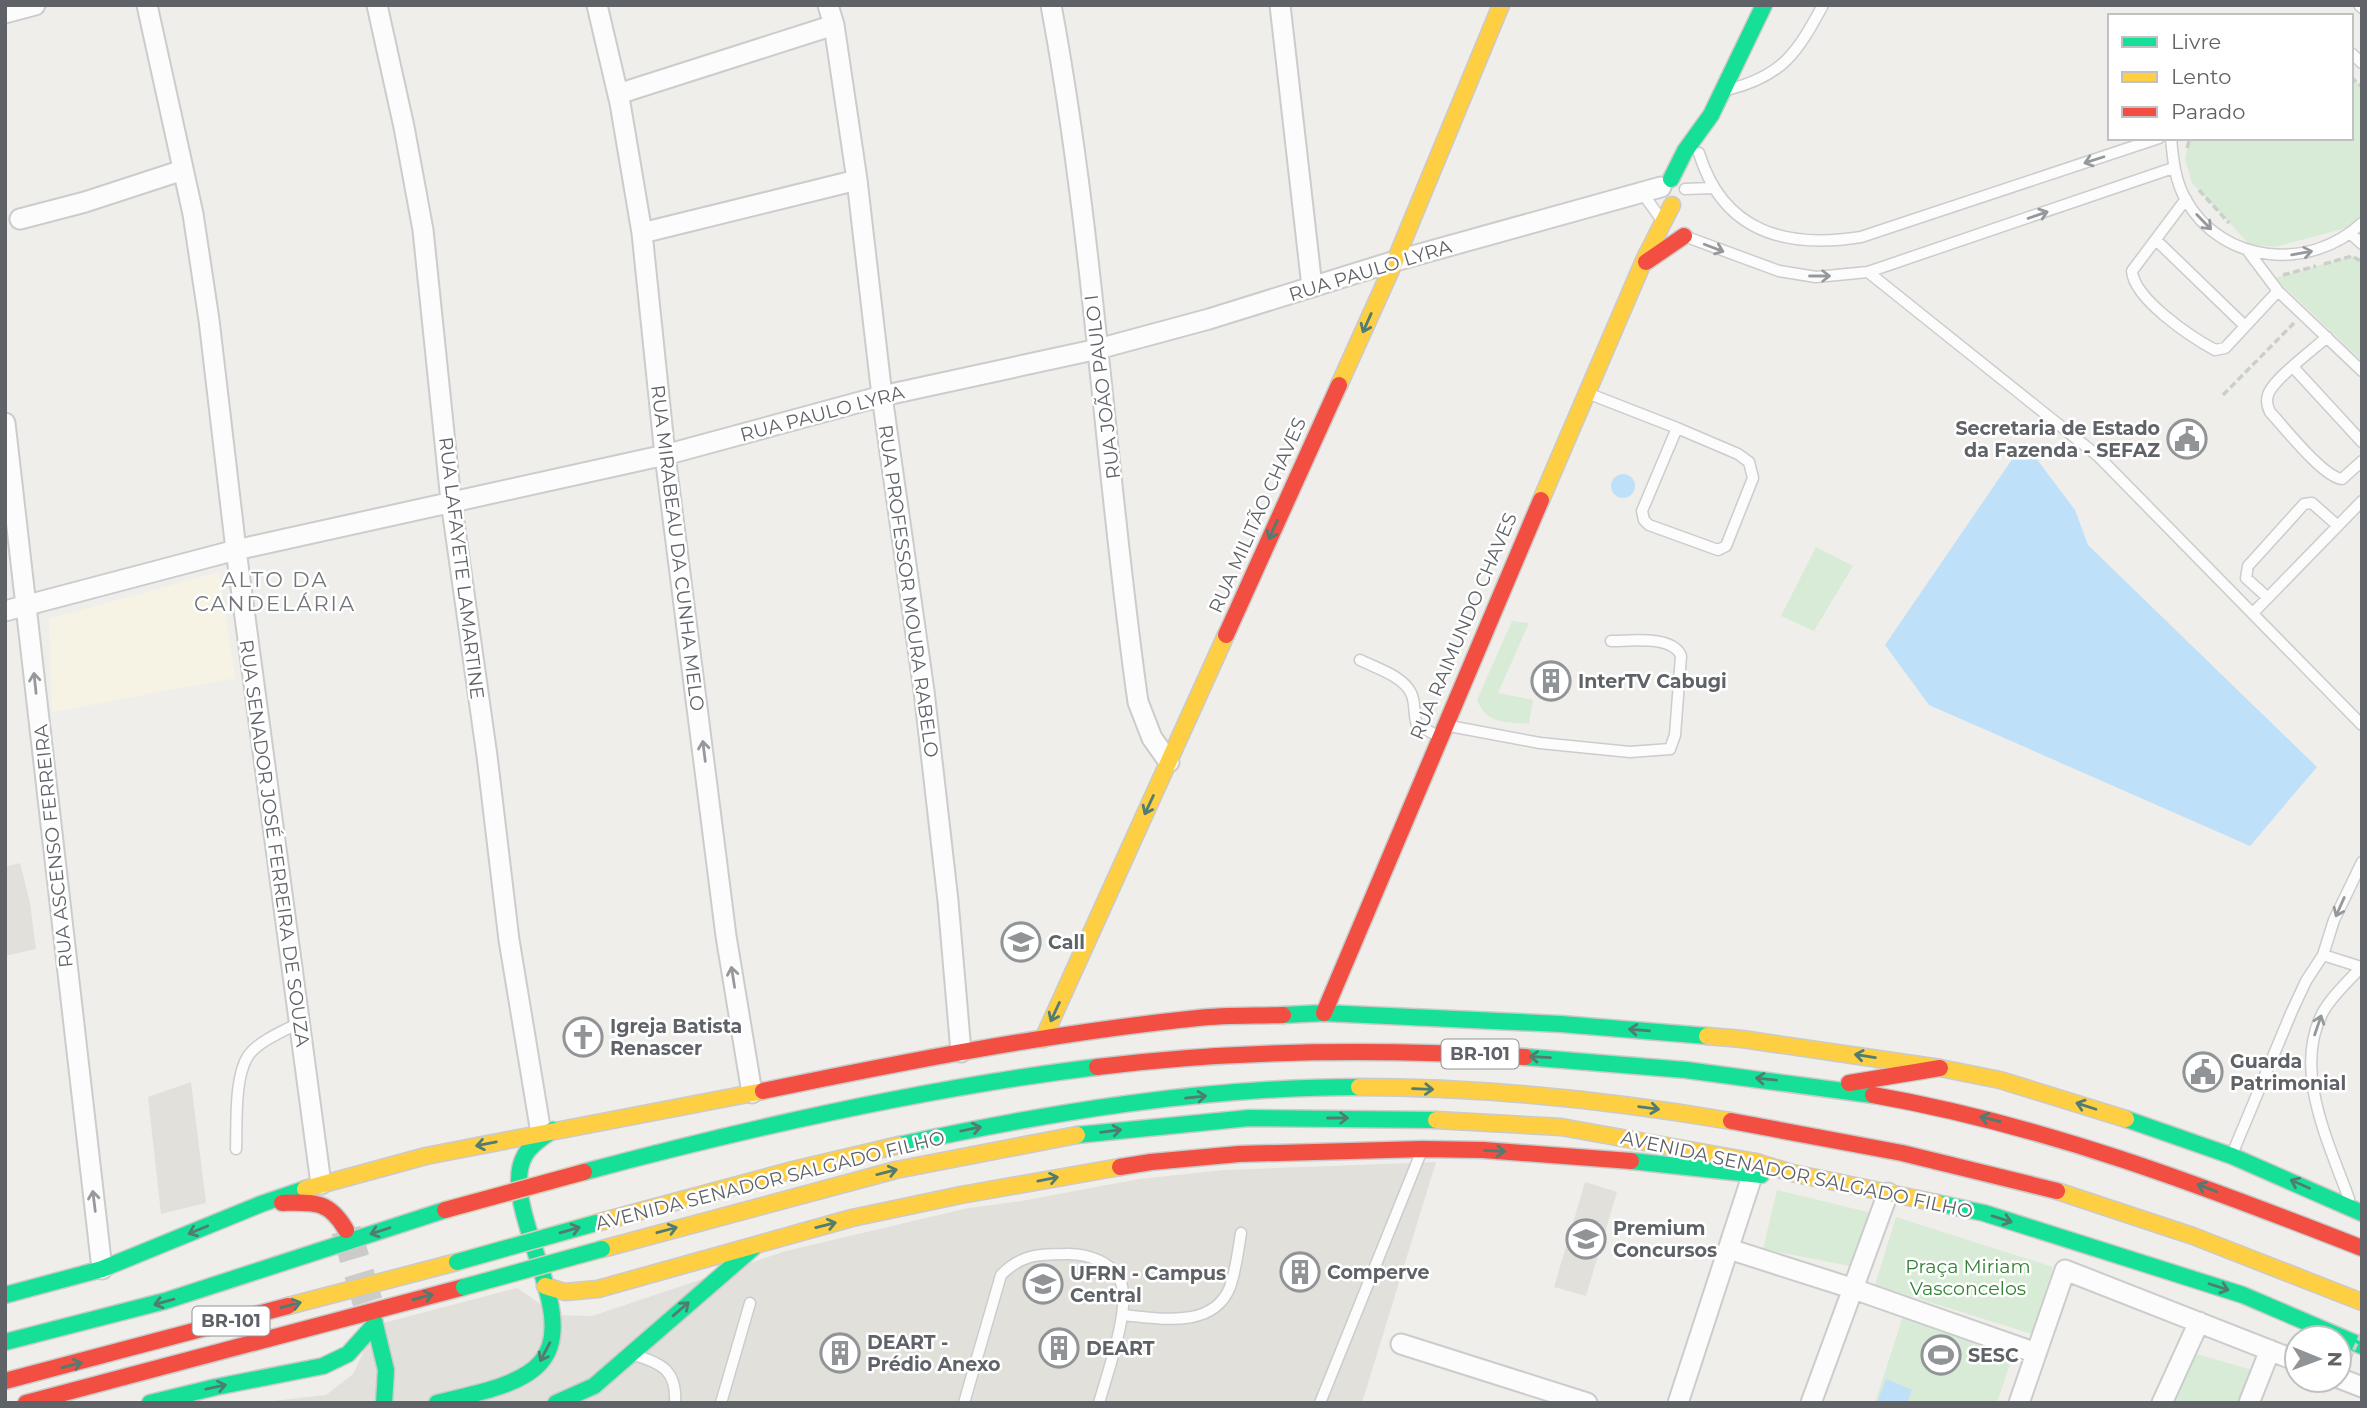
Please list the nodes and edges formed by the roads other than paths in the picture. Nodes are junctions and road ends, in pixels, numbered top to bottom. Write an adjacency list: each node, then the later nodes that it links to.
1 (35, 5): 11 (street)
2 (148, 5): 20 (street, RUA SENADOR JOSÉ FERREIRA DE SOUZA)
3 (377, 5): 50 (street, RUA LAFAYETE LAMARTINE)
4 (597, 5): 14 (street, RUA MIRABEAU DA CUNHA MELO)
5 (828, 5): 12 (street, RUA PROFESSOR MOURA RABELO)
6 (1051, 5): 40 (street, RUA JOÃO PAULO I)
7 (1280, 5): 36 (street)
8 (1502, 5): 33 (main road, RUA MILITÃO CHAVES)
9 (1764, 5): 13 (main road, RUA RAIMUNDO CHAVES)
10 (1823, 5): 13 (lane)
11 (5, 13)
12 (834, 25): 14 (street); 21 (street, RUA PROFESSOR MOURA RABELO)
13 (1723, 91): 15 (main road, RUA RAIMUNDO CHAVES)
14 (618, 94): 27 (street, RUA MIRABEAU DA CUNHA MELO)
15 (1711, 115): 18 (main road, RUA RAIMUNDO CHAVES); 23 (main road, RUA RAIMUNDO CHAVES)
16 (2153, 140): 22 (lane, one-way to 22)
17 (2171, 140): 19 (lane)
18 (1699, 153): 22 (lane); 23 (main road, RUA RAIMUNDO CHAVES)
19 (2173, 168): 24 (lane); 35 (lane, one-way to 19)
20 (183, 170): 25 (street); 53 (street, RUA SENADOR JOSÉ FERREIRA DE SOUZA)
21 (857, 180): 27 (street); 44 (street, RUA PROFESSOR MOURA RABELO)
22 (1713, 188): 23 (lane)
23 (1663, 197): 29 (lane); 33 (street, RUA PAULO LYRA); 34 (main road, RUA RAIMUNDO CHAVES)
24 (2186, 199): 30 (lane); 32 (lane, one-way to 32)
25 (20, 219)
26 (2362, 223): 28 (lane)
27 (642, 233): 48 (street, RUA MIRABEAU DA CUNHA MELO)
28 (2351, 234): 31 (lane); 32 (lane, one-way to 28)
29 (1684, 236): 34 (main road); 35 (lane, one-way to 35)
30 (2156, 240): 38 (lane); 38 (lane)
31 (2362, 244)
32 (2248, 251): 37 (lane)
33 (1395, 261): 36 (street, RUA PAULO LYRA); 62 (main road, RUA MILITÃO CHAVES, one-way to 62)
34 (1644, 262): 43 (main road, RUA RAIMUNDO CHAVES)
35 (1868, 272): 57 (lane)
36 (1312, 287): 40 (street, RUA PAULO LYRA)
37 (2278, 291): 38 (lane); 39 (lane)
38 (2245, 326)
39 (2327, 337): 41 (lane); 42 (lane)
40 (1098, 349): 44 (street, RUA PAULO LYRA); 62 (street, RUA JOÃO PAULO I)
41 (2293, 367): 47 (lane); 49 (lane)
42 (2362, 371)
43 (1587, 393): 46 (lane); 61 (main road, RUA RAIMUNDO CHAVES)
44 (882, 396): 48 (street, RUA PAULO LYRA); 69 (street, RUA PROFESSOR MOURA RABELO)
45 (5, 424): 55 (street, RUA ASCENSO FERREIRA)
46 (1678, 428): 46 (lane)
47 (2362, 442)
48 (665, 455): 50 (street, RUA PAULO LYRA); 72 (street, RUA MIRABEAU DA CUNHA MELO, one-way to 48)
49 (2362, 461)
50 (451, 501): 53 (street, RUA PAULO LYRA); 73 (street, RUA LAFAYETE LAMARTINE)
51 (2362, 501): 52 (lane)
52 (2338, 526): 54 (lane); 54 (lane)
53 (236, 550): 55 (street, RUA PAULO LYRA); 67 (street, RUA SENADOR JOSÉ FERREIRA DE SOUZA)
54 (2268, 598): 57 (lane)
55 (26, 605): 56 (street, RUA PAULO LYRA); 87 (street, RUA ASCENSO FERREIRA, one-way to 55)
56 (5, 611)
57 (2253, 613): 60 (lane)
58 (1611, 641): 61 (lane)
59 (1360, 660): 61 (lane)
60 (2362, 725)
61 (1441, 731): 66 (main road, RUA RAIMUNDO CHAVES)
62 (1169, 762): 68 (main road, RUA MILITÃO CHAVES, one-way to 68)
63 (2362, 862): 64 (lane, one-way to 64)
64 (2323, 955): 65 (lane); 76 (lane)
65 (2361, 967): 81 (lane, one-way to 65)
66 (1324, 1013): 68 (main road); 70 (main road, one-way to 66)
67 (299, 1023): 74 (lane); 78 (street, RUA SENADOR JOSÉ FERREIRA DE SOUZA)
68 (1043, 1039): 69 (main road)
69 (961, 1052): 72 (main road)
70 (1940, 1068): 71 (main road); 76 (main road, one-way to 70)
71 (1829, 1086): 85 (main road, BR-101, one-way to 71); 95 (main road, BR-101, one-way to 95, bridge)
72 (752, 1093): 73 (main road)
73 (547, 1131): 78 (main road, one-way to 78); 88 (main road)
74 (236, 1149)
75 (1422, 1149): 77 (main road, one-way to 77); 84 (main road, one-way to 75); 112 (lane)
76 (2232, 1156): 81 (main road, one-way to 76)
77 (1755, 1169): 79 (main road, AVENIDA SENADOR SALGADO FILHO); 86 (street); 103 (main road, AVENIDA SENADOR SALGADO FILHO, one-way to 77, bridge)
78 (321, 1184): 80 (main road)
79 (1888, 1193): 89 (street); 97 (main road, AVENIDA SENADOR SALGADO FILHO, one-way to 97)
80 (261, 1205): 82 (main road); 87 (main road, one-way to 87)
81 (2357, 1211)
82 (346, 1230)
83 (1241, 1233): 93 (lane)
84 (760, 1242): 88 (main road); 100 (main road, one-way to 84)
85 (2362, 1248)
86 (1729, 1249): 89 (street); 114 (street)
87 (102, 1269): 90 (main road)
88 (544, 1282): 106 (main road, one-way to 106)
89 (1851, 1288): 99 (street); 115 (street)
90 (5, 1295)
91 (2362, 1302): 102 (main road, AVENIDA SENADOR SALGADO FILHO / BR-101, one-way to 91, bridge)
92 (750, 1303): 109 (lane)
93 (1122, 1315): 110 (lane); 111 (lane)
94 (2199, 1322): 98 (street); 99 (street); 117 (street)
95 (5, 1342)
96 (1401, 1344): 113 (street)
97 (2362, 1346)
98 (2270, 1350): 101 (street); 118 (street)
99 (2036, 1353): 116 (street)
100 (630, 1354): 107 (main road); 108 (lane)
101 (2283, 1355)
102 (5, 1381)
103 (26, 1403)
104 (150, 1403): 105 (main road, one-way to 105)
105 (384, 1403)
106 (436, 1403)
107 (555, 1403)
108 (675, 1403)
109 (721, 1403)
110 (964, 1403)
111 (1099, 1403)
112 (1320, 1403)
113 (1587, 1403)
114 (1678, 1403)
115 (1811, 1403)
116 (2019, 1403)
117 (2162, 1403)
118 (2249, 1403)

